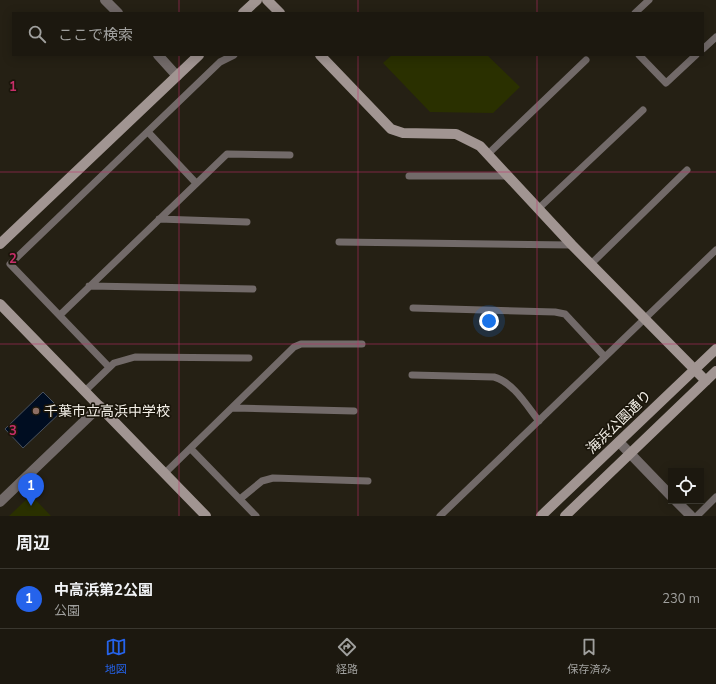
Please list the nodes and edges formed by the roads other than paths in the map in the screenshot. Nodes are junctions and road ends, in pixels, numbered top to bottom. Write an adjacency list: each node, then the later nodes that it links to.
1 (105, 0): 5 (street)
2 (257, 0): 6 (street)
3 (267, 0): 7 (street)
4 (649, 0): 8 (lane)
5 (117, 12)
6 (244, 12)
7 (279, 12)
8 (636, 12)
9 (716, 36): 10 (lane)
10 (704, 48)
11 (159, 56): 18 (street)
12 (198, 56): 18 (street)
13 (232, 56): 20 (lane)
14 (321, 56): 21 (street)
15 (640, 56): 16 (lane)
16 (695, 56)
17 (586, 60): 21 (lane)
18 (177, 76): 31 (street)
19 (643, 110): 27 (lane)
20 (148, 132): 26 (lane); 39 (lane)
21 (488, 154): 25 (street)
22 (290, 155): 26 (lane)
23 (687, 170): 34 (lane)
24 (410, 176): 25 (lane)
25 (508, 176): 27 (street)
26 (196, 183): 28 (lane)
27 (538, 208): 32 (street)
28 (159, 219): 29 (lane); 35 (lane)
29 (247, 222)
30 (339, 242): 32 (lane)
31 (0, 244)
32 (572, 245): 34 (street)
33 (716, 250): 40 (lane)
34 (591, 264): 40 (street)
35 (89, 286): 36 (lane); 39 (lane)
36 (253, 289)
37 (0, 304): 50 (street)
38 (412, 308): 43 (lane)
39 (60, 315): 45 (lane)
40 (644, 319): 43 (lane); 46 (street)
41 (362, 344): 52 (lane)
42 (716, 349): 46 (street, 海浜公園通り)
43 (605, 357): 54 (lane)
44 (249, 358): 45 (lane)
45 (109, 367): 50 (lane)
46 (694, 370): 49 (street); 55 (street, 海浜公園通り)
47 (716, 371): 49 (street)
48 (412, 375): 54 (lane)
49 (706, 381): 57 (street)
50 (86, 390): 51 (street)
51 (100, 406): 58 (street); 63 (street)
52 (233, 408): 53 (lane); 56 (lane)
53 (354, 411)
54 (540, 421): 67 (lane)
55 (619, 442): 57 (street); 68 (street, 海浜公園通り)
56 (191, 449): 58 (lane); 62 (lane)
57 (630, 453): 60 (street); 69 (street)
58 (165, 473): 65 (street)
59 (368, 481): 62 (lane)
60 (668, 493)
61 (716, 497): 71 (lane)
62 (240, 499): 66 (lane)
63 (0, 502)
64 (679, 504): 70 (street)
65 (206, 516)
66 (256, 516)
67 (440, 516)
68 (541, 516)
69 (565, 516)
70 (691, 516)
71 (697, 516)

